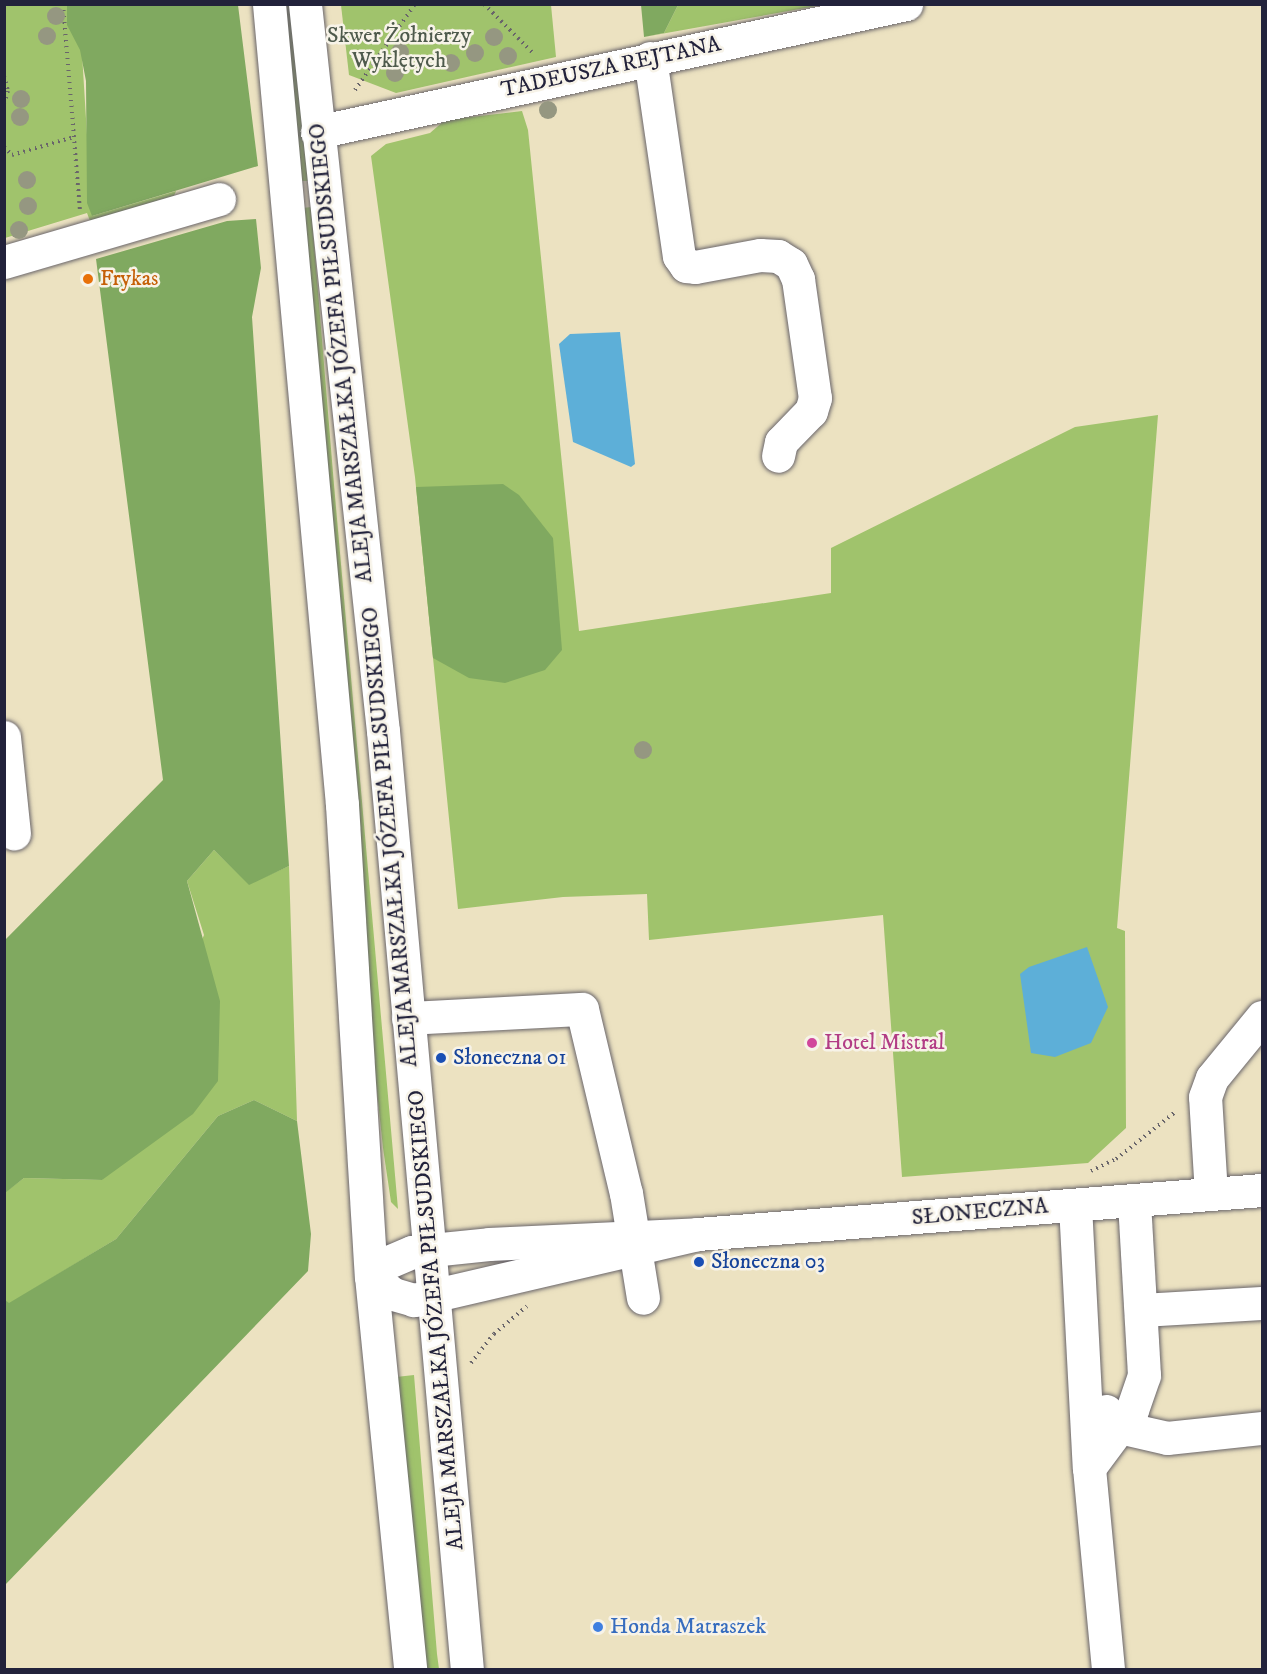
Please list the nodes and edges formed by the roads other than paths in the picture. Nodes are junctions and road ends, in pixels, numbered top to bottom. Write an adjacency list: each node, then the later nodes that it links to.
1 (269, 4): 19 (main road, ALEJA MARSZAŁKA JÓZEFA PIŁSUDSKIEGO)
2 (305, 4): 5 (main road, ALEJA MARSZAŁKA JÓZEFA PIŁSUDSKIEGO)
3 (906, 4): 4 (main road, TADEUSZA REJTANA)
4 (650, 58): 5 (main road, TADEUSZA REJTANA); 8 (main road)
5 (317, 132): 12 (main road, ALEJA MARSZAŁKA JÓZEFA PIŁSUDSKIEGO)
6 (219, 199): 7 (main road)
7 (4, 262)
8 (778, 456)
9 (4, 737): 10 (main road)
10 (14, 833)
11 (1263, 1017): 14 (main road)
12 (408, 1018): 17 (main road); 18 (main road, ALEJA MARSZAŁKA JÓZEFA PIŁSUDSKIEGO)
13 (1263, 1190): 14 (main road, SŁONECZNA)
14 (1211, 1194): 15 (main road, SŁONECZNA)
15 (1134, 1200): 16 (main road, SŁONECZNA); 23 (main road)
16 (1075, 1205): 17 (main road, SŁONECZNA); 24 (main road)
17 (634, 1244): 18 (main road, SŁONECZNA); 20 (main road, SŁONECZNA); 21 (main road)
18 (429, 1251): 19 (main road, SŁONECZNA); 20 (main road, ALEJA MARSZAŁKA JÓZEFA PIŁSUDSKIEGO)
19 (371, 1276): 20 (main road, SŁONECZNA); 28 (main road, ALEJA MARSZAŁKA JÓZEFA PIŁSUDSKIEGO)
20 (434, 1296): 29 (main road, ALEJA MARSZAŁKA JÓZEFA PIŁSUDSKIEGO)
21 (643, 1298)
22 (1263, 1303): 23 (main road)
23 (1141, 1310): 25 (main road)
24 (1084, 1384): 25 (main road); 27 (main road)
25 (1119, 1427): 26 (main road); 27 (main road)
26 (1263, 1428)
27 (1089, 1468): 30 (main road)
28 (410, 1670)
29 (467, 1670)
30 (1107, 1670)

